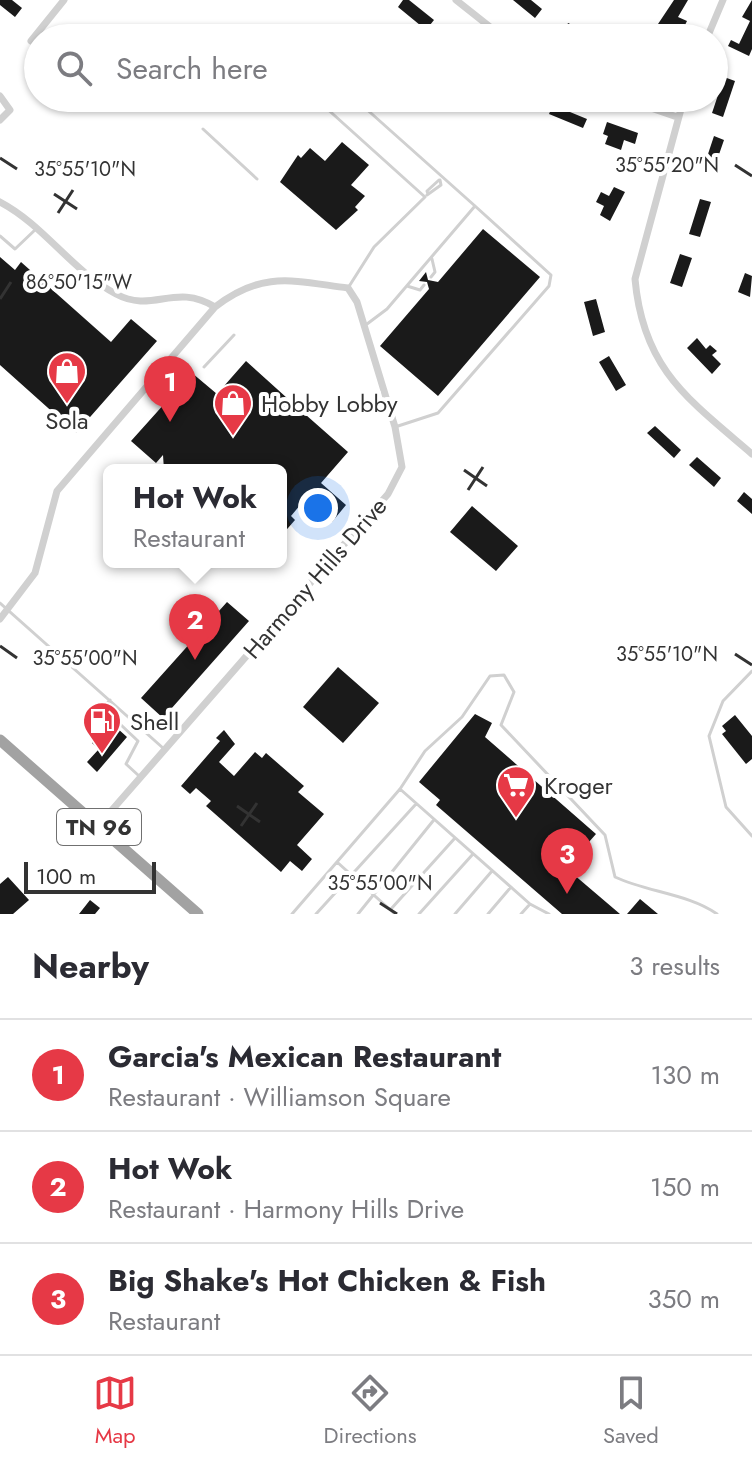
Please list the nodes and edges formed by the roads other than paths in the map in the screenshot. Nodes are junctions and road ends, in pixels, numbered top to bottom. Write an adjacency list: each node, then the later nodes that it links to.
1 (64, 0): 4 (street)
2 (456, 0): 5 (street)
3 (723, 0): 6 (street)
4 (45, 24)
5 (486, 24)
6 (713, 24)
7 (0, 96): 13 (street)
8 (331, 112): 17 (lane)
9 (369, 112): 16 (lane)
10 (663, 112): 12 (street)
11 (679, 112): 12 (street)
12 (677, 117): 32 (street)
13 (0, 120)
14 (203, 129): 15 (lane)
15 (257, 179)
16 (442, 179): 17 (lane); 19 (lane)
17 (427, 195): 26 (lane)
18 (0, 202): 20 (street)
19 (475, 206): 22 (lane); 31 (lane)
20 (37, 228): 21 (lane); 27 (street)
21 (0, 236)
22 (431, 257): 23 (lane); 25 (lane)
23 (431, 277)
24 (424, 285): 25 (lane)
25 (407, 286): 28 (lane)
26 (348, 288): 27 (street); 28 (street, Harmony Hills Drive)
27 (215, 307): 34 (street)
28 (364, 326): 31 (street, Harmony Hills Drive)
29 (234, 335): 30 (lane)
30 (204, 367)
31 (395, 427): 41 (street, Harmony Hills Drive)
32 (752, 454)
33 (0, 603): 34 (lane)
34 (8, 610): 35 (street); 37 (lane)
35 (0, 619)
36 (752, 671): 47 (lane)
37 (110, 700): 38 (lane); 40 (lane)
38 (146, 733): 40 (lane); 41 (lane)
39 (0, 740): 46 (highway, TN 96)
40 (138, 741): 42 (lane)
41 (166, 750): 42 (street, Harmony Hills Drive)
42 (141, 778): 46 (street, Harmony Hills Drive)
43 (400, 789): 44 (lane); 50 (lane); 67 (lane)
44 (416, 804): 45 (lane); 52 (lane)
45 (434, 820): 48 (lane); 54 (lane)
46 (98, 826): 57 (highway, TN 96)
47 (752, 836)
48 (455, 838): 49 (lane); 56 (lane)
49 (473, 854): 51 (lane); 62 (lane)
50 (337, 862): 52 (lane); 58 (lane)
51 (492, 871): 53 (lane); 63 (lane)
52 (351, 875): 54 (lane); 59 (lane)
53 (511, 887): 55 (lane); 64 (lane)
54 (373, 895): 56 (lane); 60 (lane)
55 (530, 904): 65 (lane); 66 (lane)
56 (391, 909): 61 (lane)
57 (195, 912)
58 (292, 914)
59 (316, 914)
60 (358, 914)
61 (395, 914)
62 (419, 914)
63 (455, 914)
64 (488, 914)
65 (521, 914)
66 (549, 914)
67 (717, 914)

